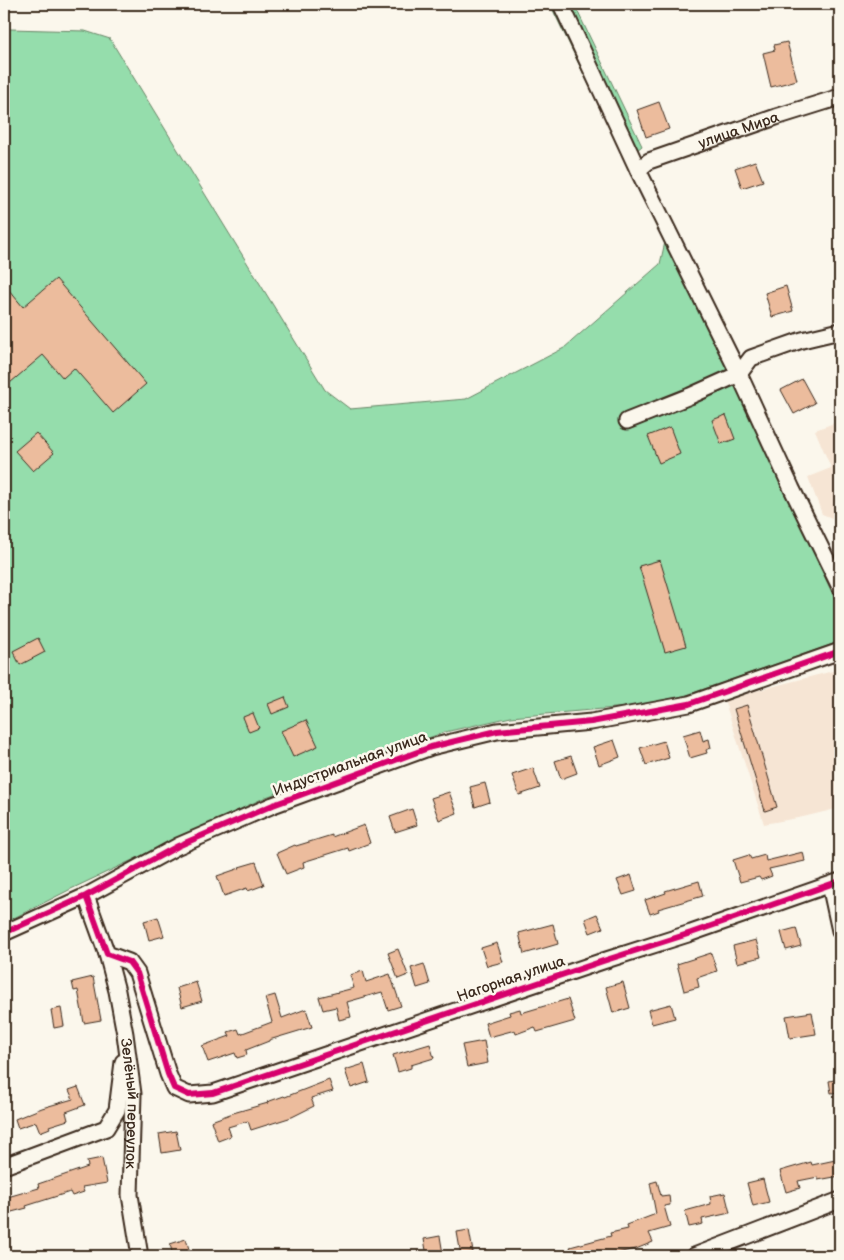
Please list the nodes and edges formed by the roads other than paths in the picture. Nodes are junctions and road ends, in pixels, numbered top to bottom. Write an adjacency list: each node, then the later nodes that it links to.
1 (561, 4): 3 (street)
2 (840, 97): 3 (street, улица Мира)
3 (638, 170): 5 (street)
4 (840, 331): 5 (street)
5 (739, 374): 6 (street); 7 (street)
6 (627, 421)
7 (840, 587)
8 (840, 651): 10 (street, Индустриальная улица)
9 (835, 883): 11 (street); 15 (street, Нагорная улица)
10 (86, 896): 12 (street, Индустриальная улица); 13 (street, Зелёный переулок)
11 (840, 931)
12 (4, 933)
13 (107, 954): 14 (street, Зелёный переулок); 15 (street, Зелёный переулок)
14 (125, 1034): 16 (street); 18 (street, Зелёный переулок)
15 (189, 1095)
16 (4, 1166)
17 (840, 1200): 19 (street)
18 (140, 1256)
19 (694, 1256)

